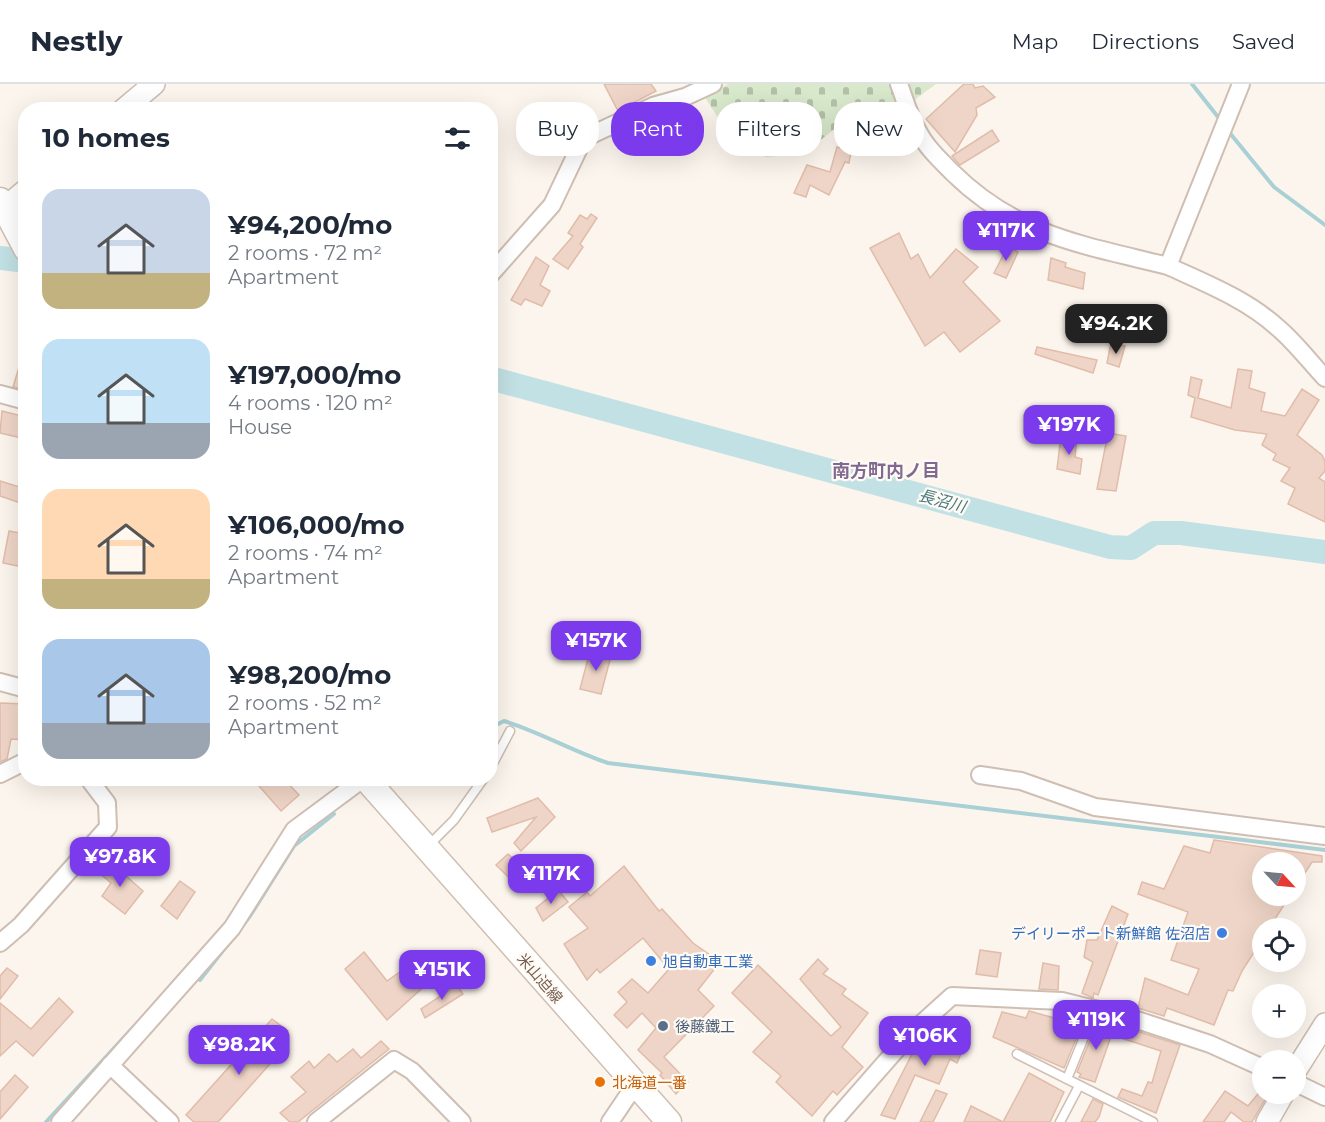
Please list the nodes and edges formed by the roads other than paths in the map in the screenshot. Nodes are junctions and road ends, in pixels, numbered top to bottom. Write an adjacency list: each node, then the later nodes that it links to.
1 (154, 84): 5 (street)
2 (713, 84): 9 (street)
3 (900, 84): 10 (street)
4 (1240, 84): 10 (street)
5 (133, 102)
6 (18, 195): 7 (street)
7 (1, 206): 8 (main road)
8 (18, 235)
9 (498, 266)
10 (1168, 266): 11 (street)
11 (1325, 378)
12 (0, 394): 13 (street)
13 (18, 399)
14 (0, 682): 15 (street)
15 (18, 687)
16 (510, 731): 17 (lane)
17 (498, 754)
18 (18, 765): 19 (street)
19 (0, 774)
20 (980, 775): 25 (street)
21 (94, 786): 27 (street)
22 (360, 786): 33 (street)
23 (372, 786): 26 (main road, 米山迫線)
24 (478, 786): 26 (lane)
25 (1325, 836)
26 (426, 848): 35 (main road, 米山迫線)
27 (0, 943)
28 (1095, 1010): 32 (street); 34 (lane); 46 (street)
29 (1325, 1024): 31 (street)
30 (1017, 1054): 34 (lane)
31 (1306, 1054)
32 (1252, 1063)
33 (110, 1065): 40 (street); 41 (street)
34 (1067, 1079): 36 (lane)
35 (635, 1085): 44 (street); 45 (main road, 米山迫線)
36 (1079, 1086): 47 (lane); 48 (lane)
37 (1306, 1088): 38 (street)
38 (1325, 1097)
39 (1277, 1104): 49 (street)
40 (60, 1122)
41 (170, 1122)
42 (316, 1122): 43 (street)
43 (462, 1122)
44 (610, 1122)
45 (669, 1122)
46 (833, 1122)
47 (1060, 1122)
48 (1153, 1122)
49 (1267, 1122)

